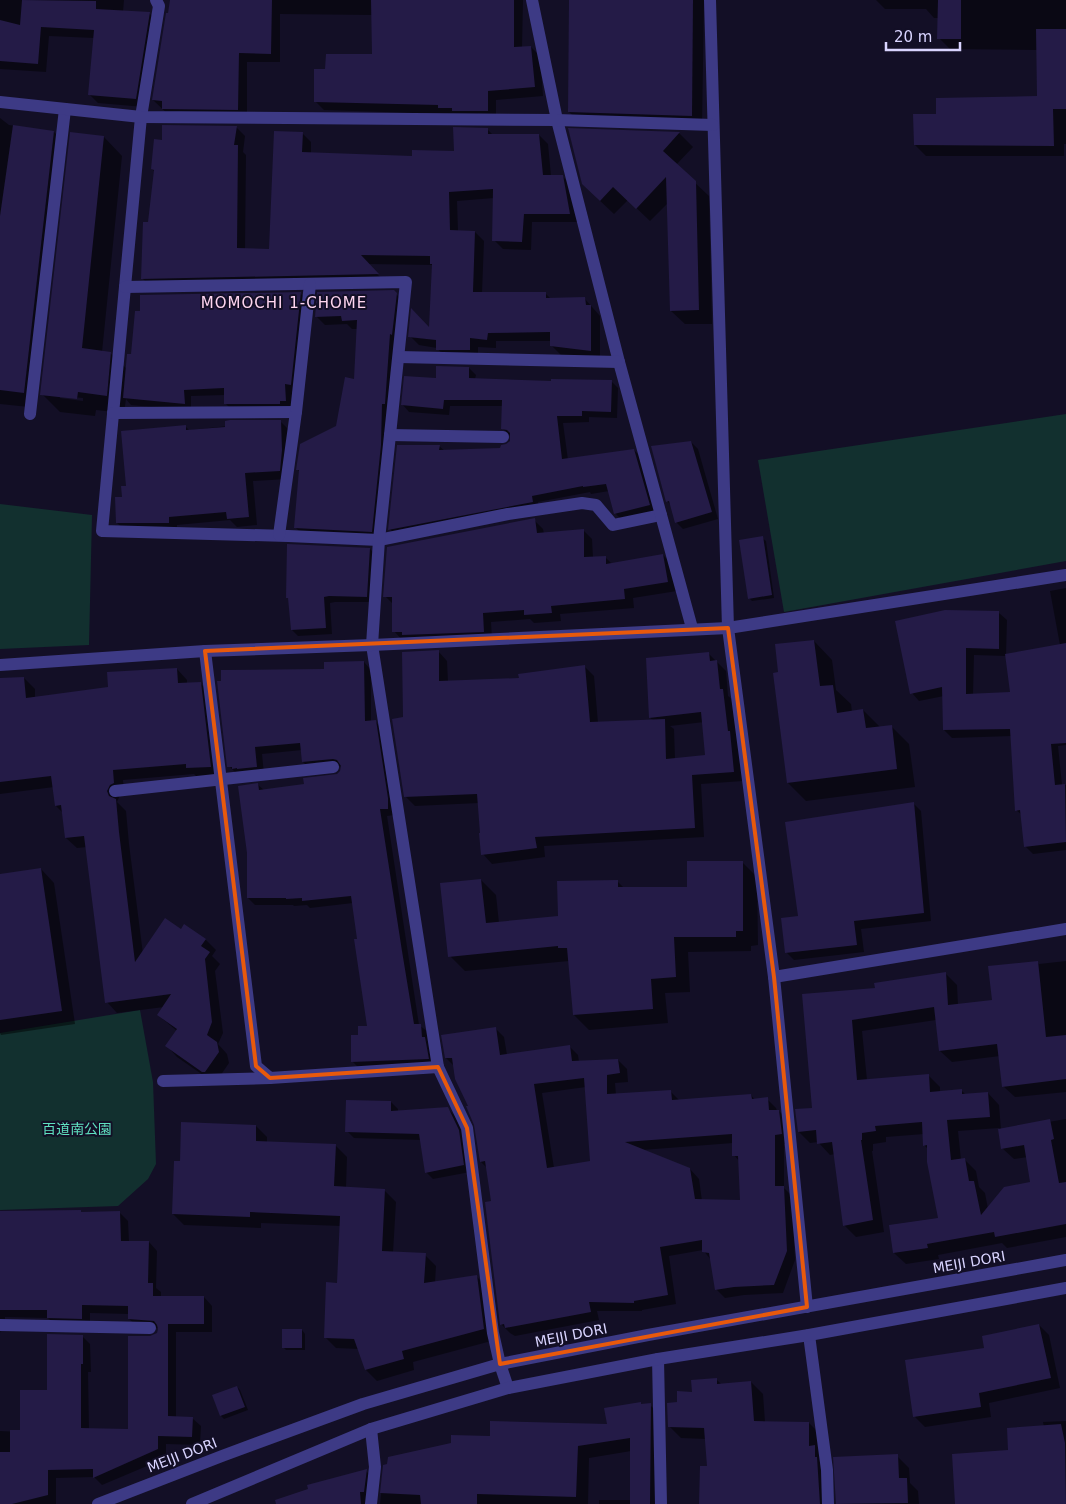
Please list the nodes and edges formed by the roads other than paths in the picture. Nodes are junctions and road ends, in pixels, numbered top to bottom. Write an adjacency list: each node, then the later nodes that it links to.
1 (156, 0): 6 (street)
2 (532, 0): 7 (street)
3 (710, 0): 8 (street)
4 (0, 102): 5 (street)
5 (65, 109): 6 (street); 15 (street)
6 (141, 117): 7 (street); 10 (street)
7 (557, 120): 8 (street); 12 (street)
8 (713, 125): 23 (street)
9 (310, 284): 10 (street); 11 (street); 14 (street)
10 (125, 286): 13 (street)
11 (398, 357): 12 (street); 16 (street)
12 (619, 362): 18 (street)
13 (113, 412): 14 (street); 19 (street)
14 (296, 412): 19 (street)
15 (30, 414)
16 (390, 435): 17 (street); 20 (street)
17 (503, 437)
18 (661, 515): 20 (street); 22 (street)
19 (280, 536): 20 (street)
20 (379, 540): 24 (street)
21 (1066, 574): 23 (street)
22 (692, 628): 23 (street); 24 (street)
23 (728, 628): 31 (street)
24 (372, 645): 25 (street); 32 (street)
25 (204, 651): 26 (street); 28 (street)
26 (0, 665)
27 (333, 767): 28 (street)
28 (220, 779): 29 (street); 33 (street)
29 (115, 791)
30 (1066, 929): 31 (street)
31 (774, 976): 37 (street)
32 (438, 1067): 33 (street); 42 (street)
33 (270, 1078): 34 (street)
34 (163, 1081)
35 (1066, 1260): 37 (street, MEIJI DORI)
36 (1066, 1288): 40 (street)
37 (806, 1307): 42 (street, MEIJI DORI)
38 (0, 1325): 39 (street)
39 (150, 1328)
40 (809, 1335): 41 (street); 49 (street)
41 (658, 1359): 43 (street); 48 (street)
42 (500, 1364): 43 (street); 45 (street, MEIJI DORI)
43 (508, 1388): 44 (street)
44 (371, 1429): 46 (street); 47 (street)
45 (98, 1504)
46 (192, 1504)
47 (371, 1504)
48 (661, 1504)
49 (828, 1504)

